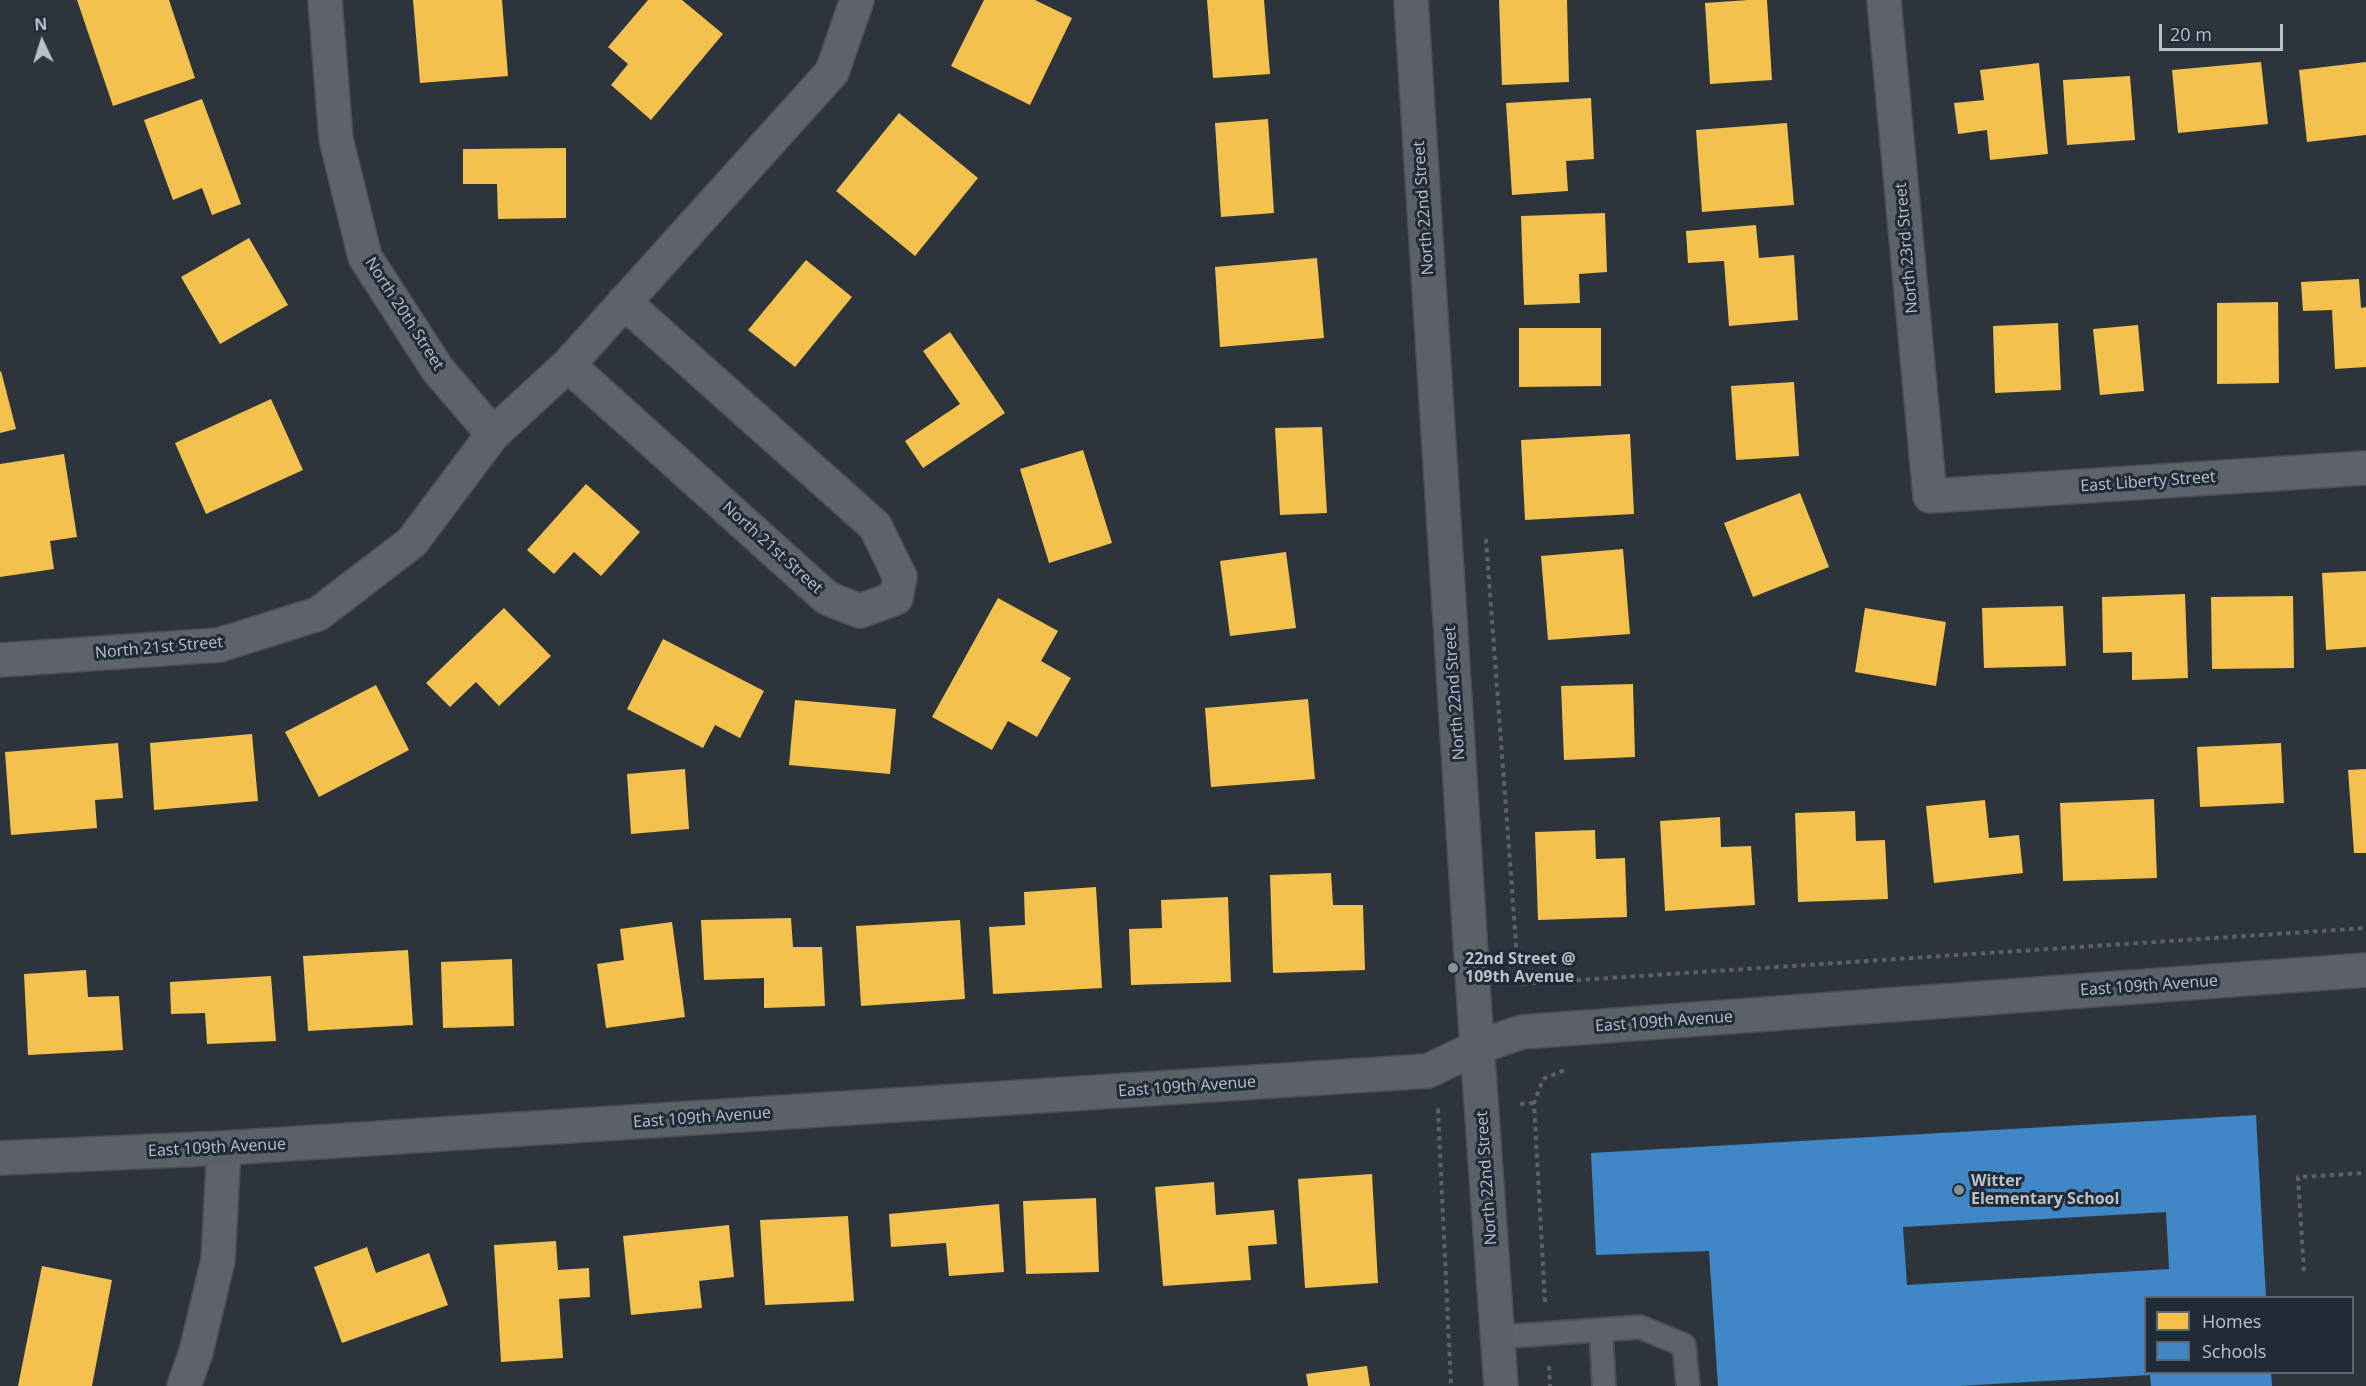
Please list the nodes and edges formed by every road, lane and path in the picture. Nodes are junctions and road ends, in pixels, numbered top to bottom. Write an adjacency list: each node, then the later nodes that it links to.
1 (325, 0): 7 (street, North 20th Street)
2 (857, 0): 5 (street, North 21st Street)
3 (1411, 0): 14 (street, North 22nd Street)
4 (1884, 0): 9 (street, North 23rd Street)
5 (624, 302): 6 (street, North 21st Street); 6 (street, North 21st Street)
6 (568, 365): 7 (street, North 21st Street)
7 (493, 434): 11 (street, North 21st Street)
8 (2366, 468): 9 (street, East Liberty Street)
9 (1930, 496)
10 (1486, 533): 12 (path)
11 (0, 660)
12 (2366, 928)
13 (2366, 970): 14 (street, East 109th Avenue)
14 (1478, 1047): 17 (street, East 109th Avenue); 23 (street, North 22nd Street)
15 (1534, 1103): 22 (path)
16 (1438, 1110): 25 (path)
17 (224, 1148): 18 (street, East 109th Avenue); 24 (street)
18 (0, 1158)
19 (2366, 1173): 20 (path)
20 (2304, 1271)
21 (1601, 1330): 22 (lane); 28 (lane); 29 (lane)
22 (1547, 1334): 23 (lane); 27 (path)
23 (1498, 1337): 26 (street, North 22nd Street)
24 (184, 1386)
25 (1451, 1386)
26 (1501, 1386)
27 (1550, 1386)
28 (1604, 1386)
29 (1688, 1386)

